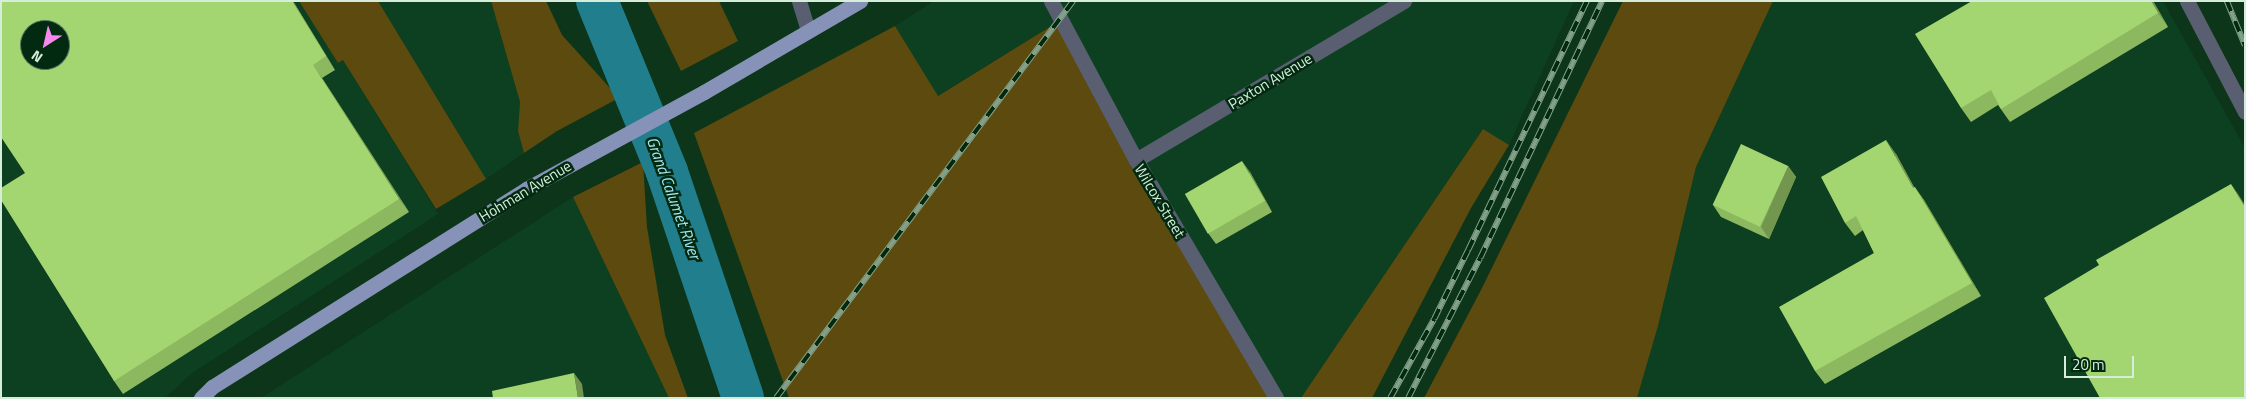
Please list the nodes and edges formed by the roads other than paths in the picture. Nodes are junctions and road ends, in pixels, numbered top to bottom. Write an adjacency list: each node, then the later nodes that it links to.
1 (799, 1): 6 (street)
2 (860, 1): 6 (main road, Hohman Avenue)
3 (1051, 1): 8 (street, Wilcox Street)
4 (1404, 1): 8 (street, Paxton Avenue)
5 (2187, 1): 7 (street)
6 (808, 31): 9 (main road, Hohman Avenue)
7 (2245, 112)
8 (1136, 160): 10 (street, Wilcox Street)
9 (201, 398)
10 (1276, 398)

